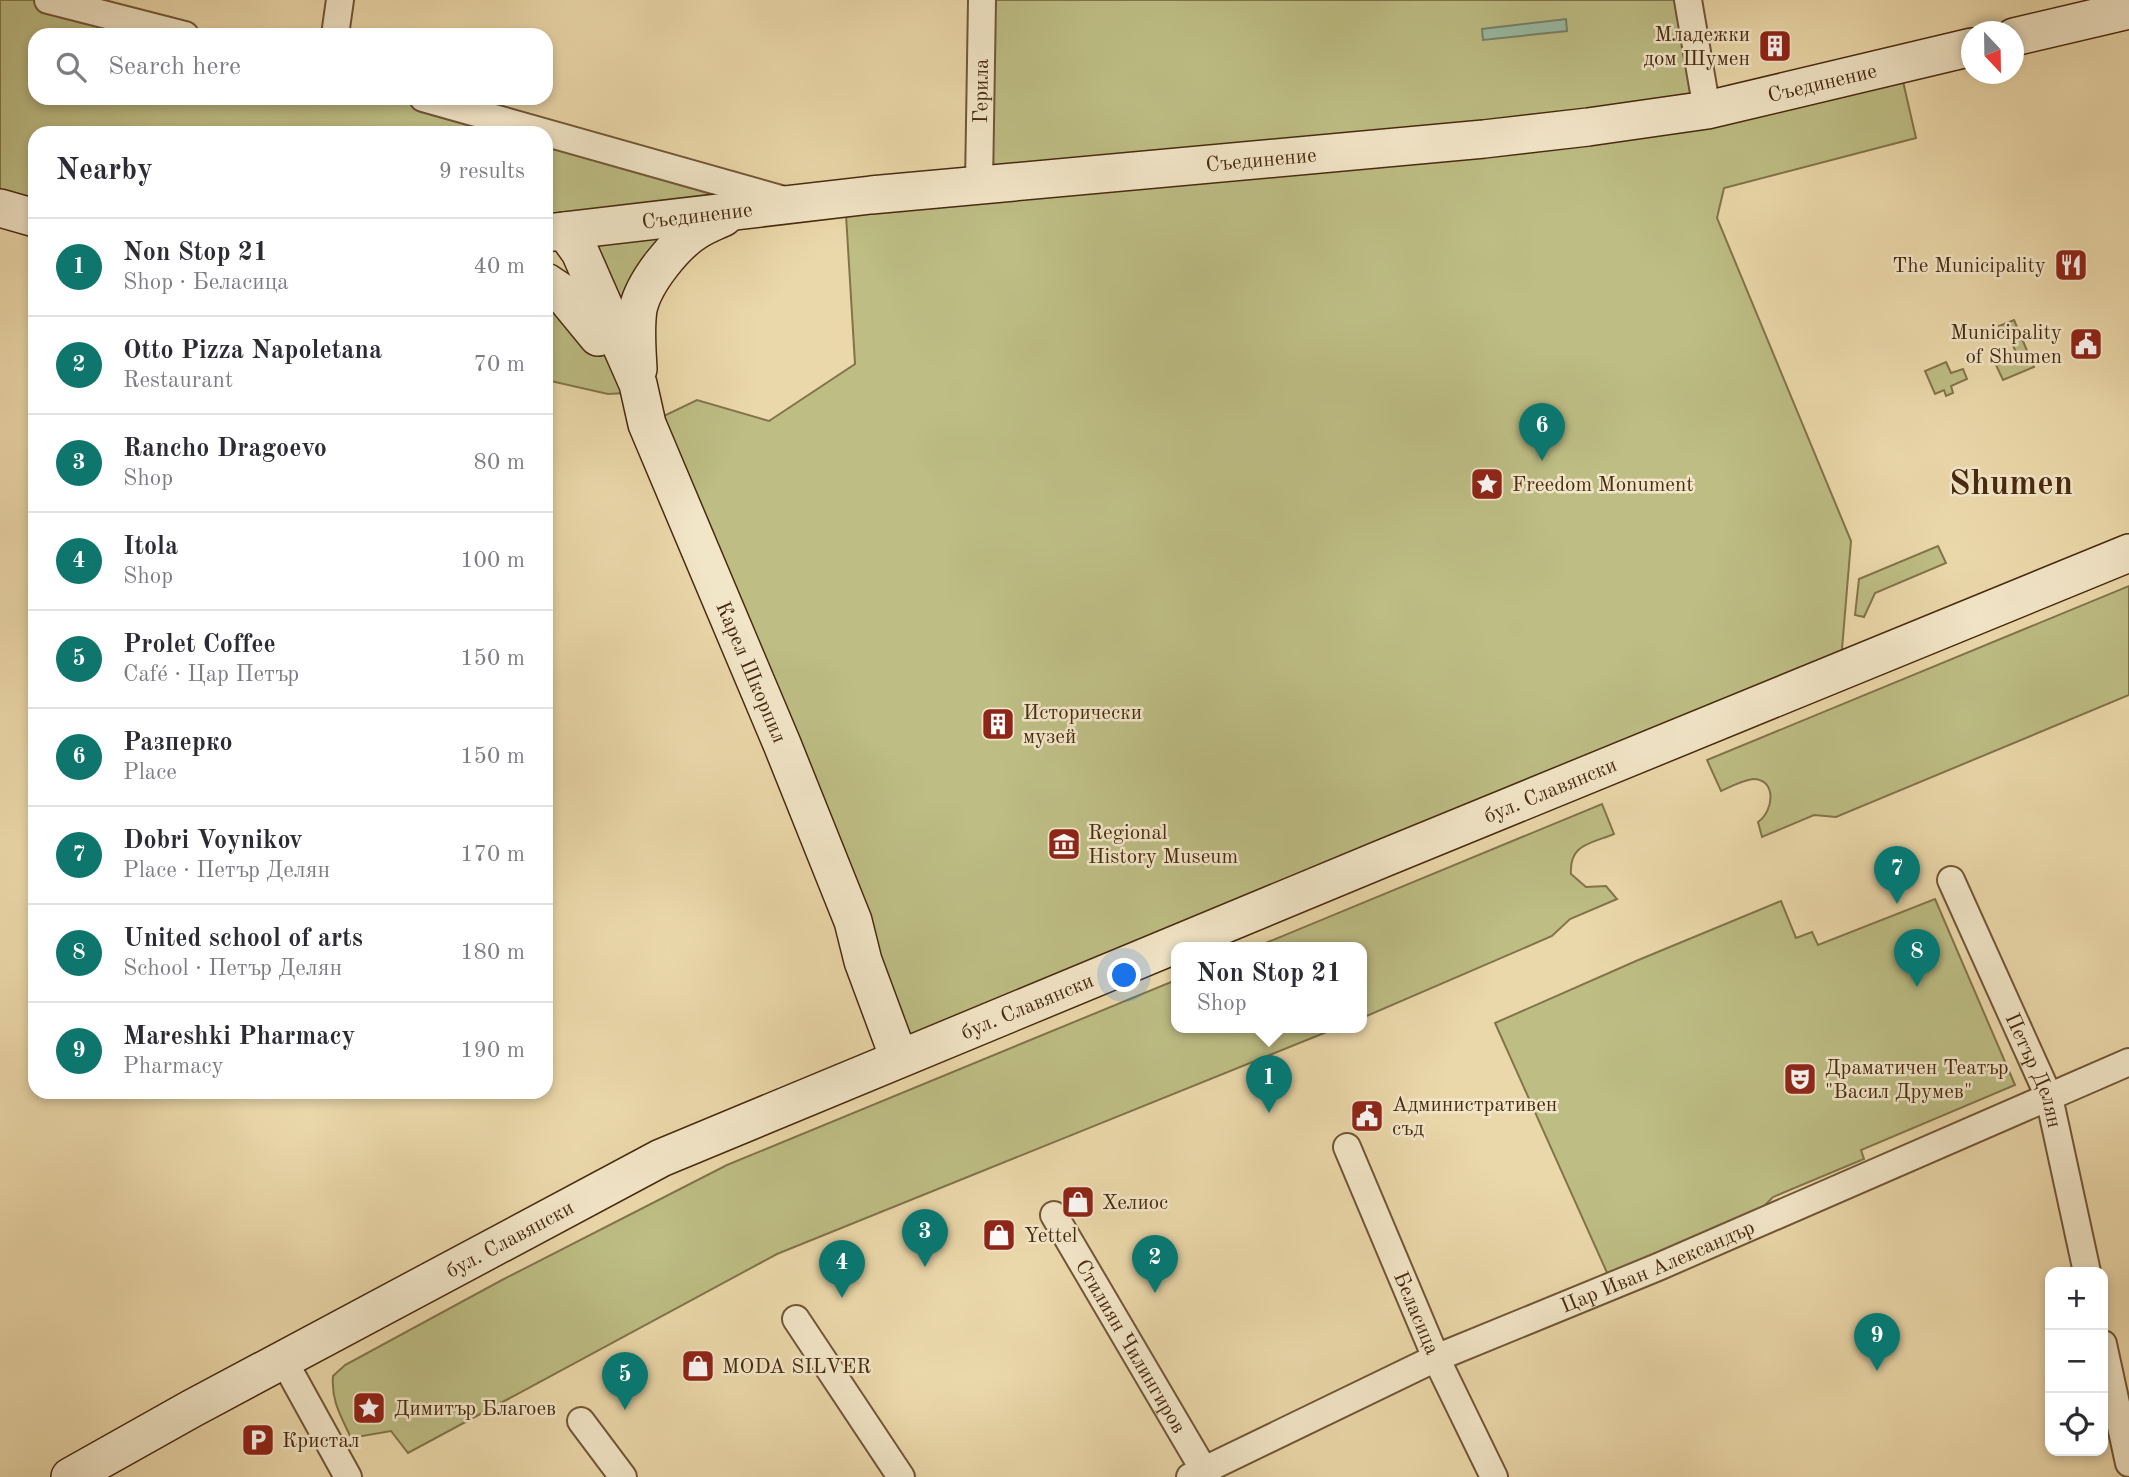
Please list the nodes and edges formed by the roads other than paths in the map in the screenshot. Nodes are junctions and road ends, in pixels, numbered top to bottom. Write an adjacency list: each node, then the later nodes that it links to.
1 (48, 0): 6 (street)
2 (340, 0): 7 (street)
3 (982, 0): 14 (street, Герила)
4 (1688, 0): 11 (street)
5 (2129, 10): 8 (street)
6 (158, 28)
7 (336, 28)
8 (2024, 35)
9 (1961, 50): 11 (street, Съединение)
10 (448, 105): 12 (street)
11 (1707, 110): 14 (street, Съединение)
12 (522, 126)
13 (553, 135): 15 (street)
14 (979, 184): 15 (street, Съединение)
15 (796, 204): 17 (street, Съединение)
16 (0, 208): 18 (street)
17 (737, 211): 19 (street, Съединение); 22 (street)
18 (28, 216)
19 (555, 232): 21 (street, Карел Шкорпил); 22 (street, Карел Шкорпил)
20 (553, 287): 21 (street)
21 (598, 337): 23 (street, Карел Шкорпил)
22 (638, 384): 23 (street, Карел Шкорпил)
23 (647, 424): 28 (street, Карел Шкорпил)
24 (2129, 553): 26 (street, бул. Славянски)
25 (1951, 880): 30 (street, Петър Делян)
26 (1182, 942)
27 (1171, 947): 28 (street, бул. Славянски)
28 (907, 1055): 36 (street, бул. Славянски)
29 (2129, 1062): 30 (street, Цар Иван Александър)
30 (2049, 1097): 33 (street, Петър Делян); 35 (street, Цар Иван Александър)
31 (1347, 1147): 35 (street, Беласица)
32 (1054, 1215): 41 (street, Стилиян Чилингиров)
33 (2086, 1267)
34 (796, 1319): 44 (street)
35 (1436, 1359): 41 (street, Цар Иван Александър); 45 (street, Беласица)
36 (284, 1361): 40 (street, бул. Славянски); 42 (street)
37 (2108, 1367): 39 (street)
38 (581, 1421): 43 (street)
39 (2129, 1463)
40 (92, 1472)
41 (1200, 1474)
42 (348, 1477)
43 (623, 1477)
44 (901, 1477)
45 (1494, 1477)

